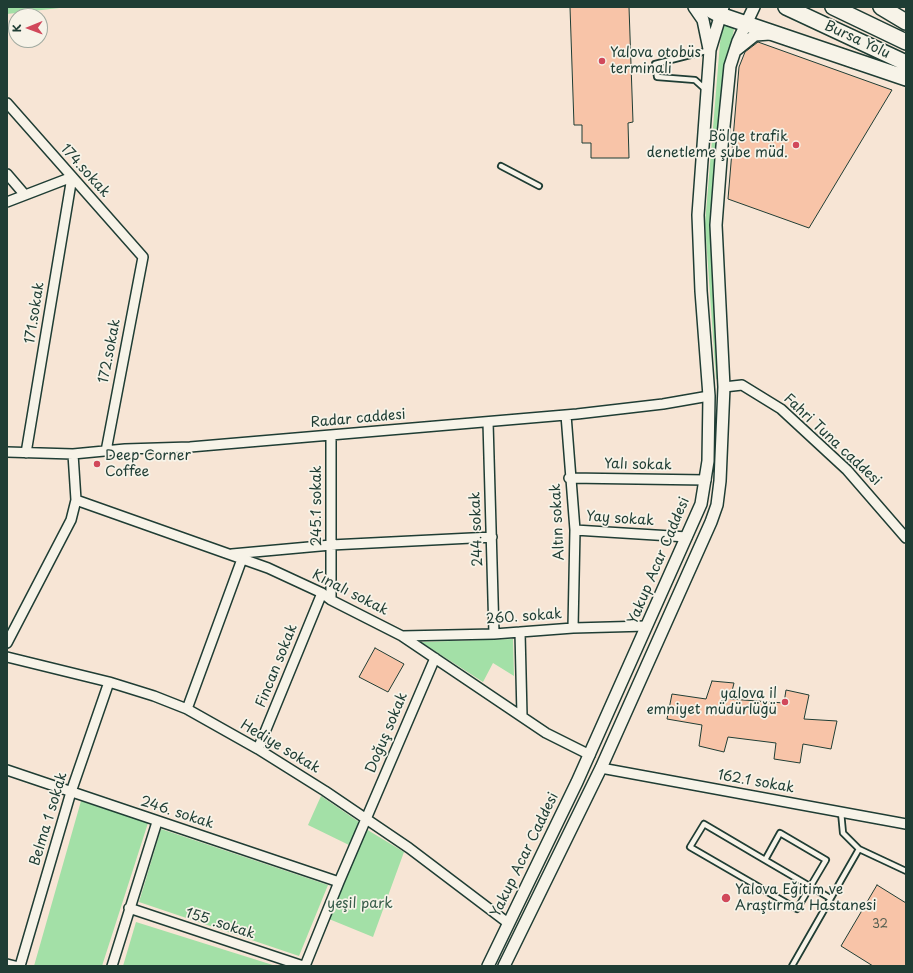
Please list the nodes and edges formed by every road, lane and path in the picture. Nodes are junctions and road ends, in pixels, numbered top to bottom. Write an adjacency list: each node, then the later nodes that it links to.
1 (694, 7): 12 (street)
2 (705, 7): 7 (highway)
3 (754, 7): 9 (street)
4 (786, 7): 14 (highway, Bursa Yolu)
5 (833, 7): 11 (highway)
6 (881, 7): 8 (highway)
7 (722, 11): 9 (highway); 12 (street, Yakup Acar Caddesi)
8 (906, 22)
9 (747, 23): 10 (highway); 13 (street)
10 (774, 34): 13 (street); 15 (highway)
11 (906, 42)
12 (710, 50): 16 (street, Yakup Acar Caddesi); 16 (lane)
13 (734, 52): 25 (street)
14 (906, 63)
15 (906, 78)
16 (708, 91): 26 (street, Yakup Acar Caddesi)
17 (7, 104): 20 (street, 174.sokak)
18 (501, 166): 21 (lane)
19 (7, 174): 22 (street)
20 (72, 177): 22 (street); 24 (street, 174.sokak); 32 (street, 171.sokak)
21 (539, 186)
22 (25, 195): 23 (street)
23 (7, 202)
24 (143, 256): 30 (street, 172.sokak)
25 (724, 387): 40 (street, Fahri Tuna caddesi); 59 (street)
26 (709, 396): 27 (street, Radar caddesi); 35 (street, Yakup Acar Caddesi)
27 (566, 415): 28 (street, Radar caddesi); 34 (street, Altın sokak)
28 (488, 422): 29 (street, Radar caddesi); 38 (street, 244. sokak)
29 (331, 435): 30 (street, Radar caddesi); 41 (street, 245.1 sokak)
30 (106, 451): 33 (street, Radar caddesi)
31 (7, 452): 32 (street, Radar caddesi)
32 (26, 453): 33 (street, Radar caddesi)
33 (73, 454): 36 (street)
34 (569, 478): 35 (street, Yalı sokak); 37 (street, Altın sokak)
35 (706, 480): 39 (street, Yakup Acar Caddesi)
36 (76, 500): 42 (street, Kınalı sokak); 51 (street)
37 (575, 530): 39 (street, Yay sokak); 47 (street, Altın sokak)
38 (492, 537): 41 (street); 49 (street, 244. sokak)
39 (687, 537): 46 (street, Yakup Acar Caddesi)
40 (906, 538)
41 (331, 545): 42 (street); 45 (street, 245.1 sokak)
42 (228, 554): 43 (street, Kınalı sokak)
43 (242, 559): 44 (street, Kınalı sokak); 55 (street)
44 (322, 594): 45 (street, Kınalı sokak); 57 (street, Fincan sokak)
45 (331, 600): 50 (street, Kınalı sokak)
46 (647, 626): 47 (street, 260. sokak); 58 (street, Yakup Acar Caddesi)
47 (573, 628): 48 (street, 260. sokak)
48 (520, 632): 49 (street, 260. sokak); 56 (street)
49 (494, 634): 50 (street, 260. sokak)
50 (402, 636): 53 (street, Kınalı sokak)
51 (7, 643)
52 (7, 657): 54 (street, Hediye sokak)
53 (435, 658): 56 (street, Kınalı sokak); 63 (street, Doğuş sokak)
54 (109, 682): 55 (street, Hediye sokak); 61 (street, Belma 1 sokak)
55 (187, 709): 57 (street, Hediye sokak)
56 (522, 716): 58 (street, Kınalı sokak)
57 (258, 749): 63 (street, Hediye sokak)
58 (590, 755): 73 (street, Yakup Acar Caddesi)
59 (601, 768): 62 (street, 162.1 sokak); 80 (street)
60 (7, 770): 61 (street, 246. sokak)
61 (71, 792): 64 (street, 246. sokak); 76 (street, Belma 1 sokak)
62 (840, 812): 65 (street, 162.1 sokak); 66 (lane)
63 (366, 819): 69 (street, Doğuş sokak); 73 (street, Hediye sokak)
64 (158, 822): 69 (street, 246. sokak); 72 (street)
65 (906, 824)
66 (859, 849): 68 (lane); 71 (lane)
67 (765, 860): 70 (lane); 70 (lane); 70 (lane)
68 (906, 871)
69 (339, 882): 78 (street, Doğuş sokak)
70 (810, 886): 71 (lane)
71 (830, 898): 81 (lane)
72 (129, 908): 77 (street); 78 (street, 155 .sokak)
73 (508, 923): 79 (street, Yakup Acar Caddesi)
74 (7, 964): 75 (street)
75 (15, 966)
76 (20, 966)
77 (112, 966)
78 (304, 966)
79 (488, 966)
80 (504, 966)
81 (792, 966)

